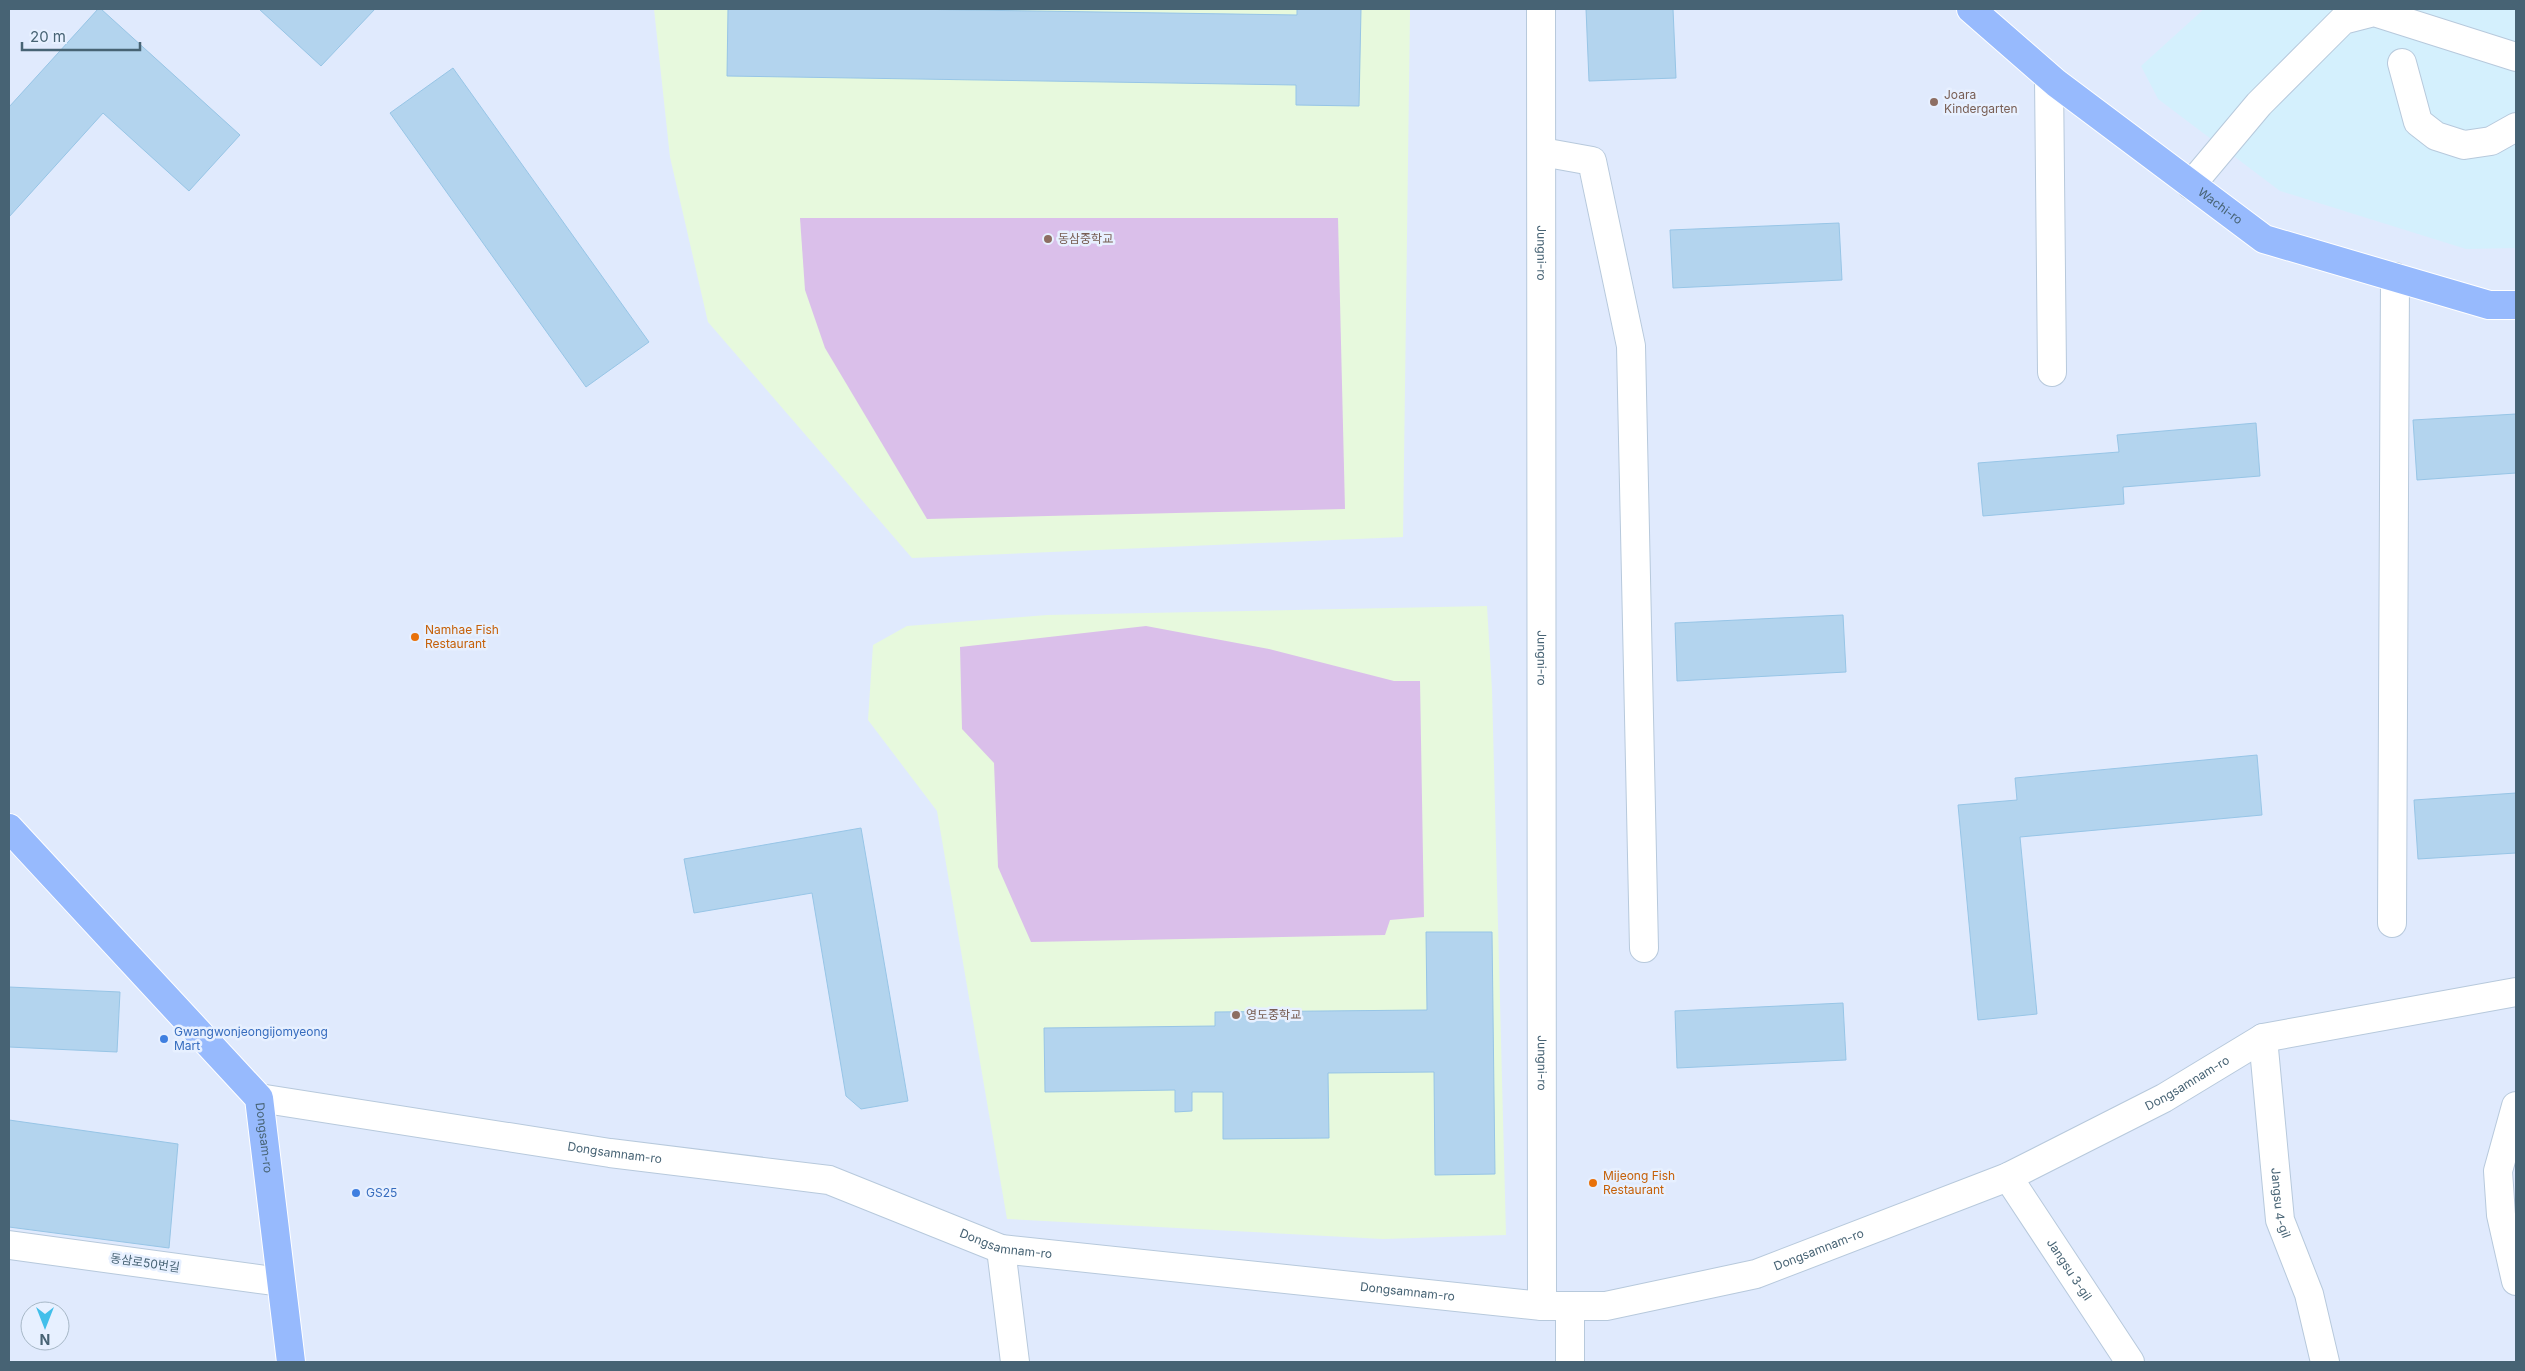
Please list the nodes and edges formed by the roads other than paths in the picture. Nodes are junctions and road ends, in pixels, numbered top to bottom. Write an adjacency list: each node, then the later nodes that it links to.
1 (1541, 9): 7 (street, Jungni-ro)
2 (1971, 9): 5 (main road, Wachi-ro)
3 (2516, 57): 8 (street)
4 (2402, 62): 6 (street)
5 (2049, 78): 8 (main road, Wachi-ro); 11 (street)
6 (2516, 127)
7 (1542, 152): 14 (street); 24 (street, Jungni-ro)
8 (2191, 185): 9 (main road, Wachi-ro)
9 (2394, 277): 10 (main road, Wachi-ro); 13 (street)
10 (2516, 304)
11 (2052, 372)
12 (9, 828): 17 (main road, Dongsam-ro)
13 (2392, 923)
14 (1644, 948)
15 (2516, 992): 16 (street, Dongsamnam-ro)
16 (2263, 1038): 19 (street, Dongsamnam-ro); 30 (street, Jangsu 4-gil)
17 (259, 1098): 21 (street, Dongsamnam-ro); 23 (main road, Dongsam-ro)
18 (2516, 1106): 22 (street)
19 (2008, 1177): 25 (street, Dongsamnam-ro); 29 (street, Jangsu 3-gil)
20 (9, 1245): 23 (street, 동삼로50번길)
21 (1002, 1249): 24 (street, Dongsamnam-ro); 27 (street)
22 (2516, 1281)
23 (281, 1282): 26 (main road, Dongsam-ro)
24 (1542, 1306): 25 (street, Dongsamnam-ro)
25 (1570, 1306): 28 (street)
26 (290, 1362)
27 (1014, 1362)
28 (1570, 1362)
29 (2130, 1362)
30 (2325, 1362)

